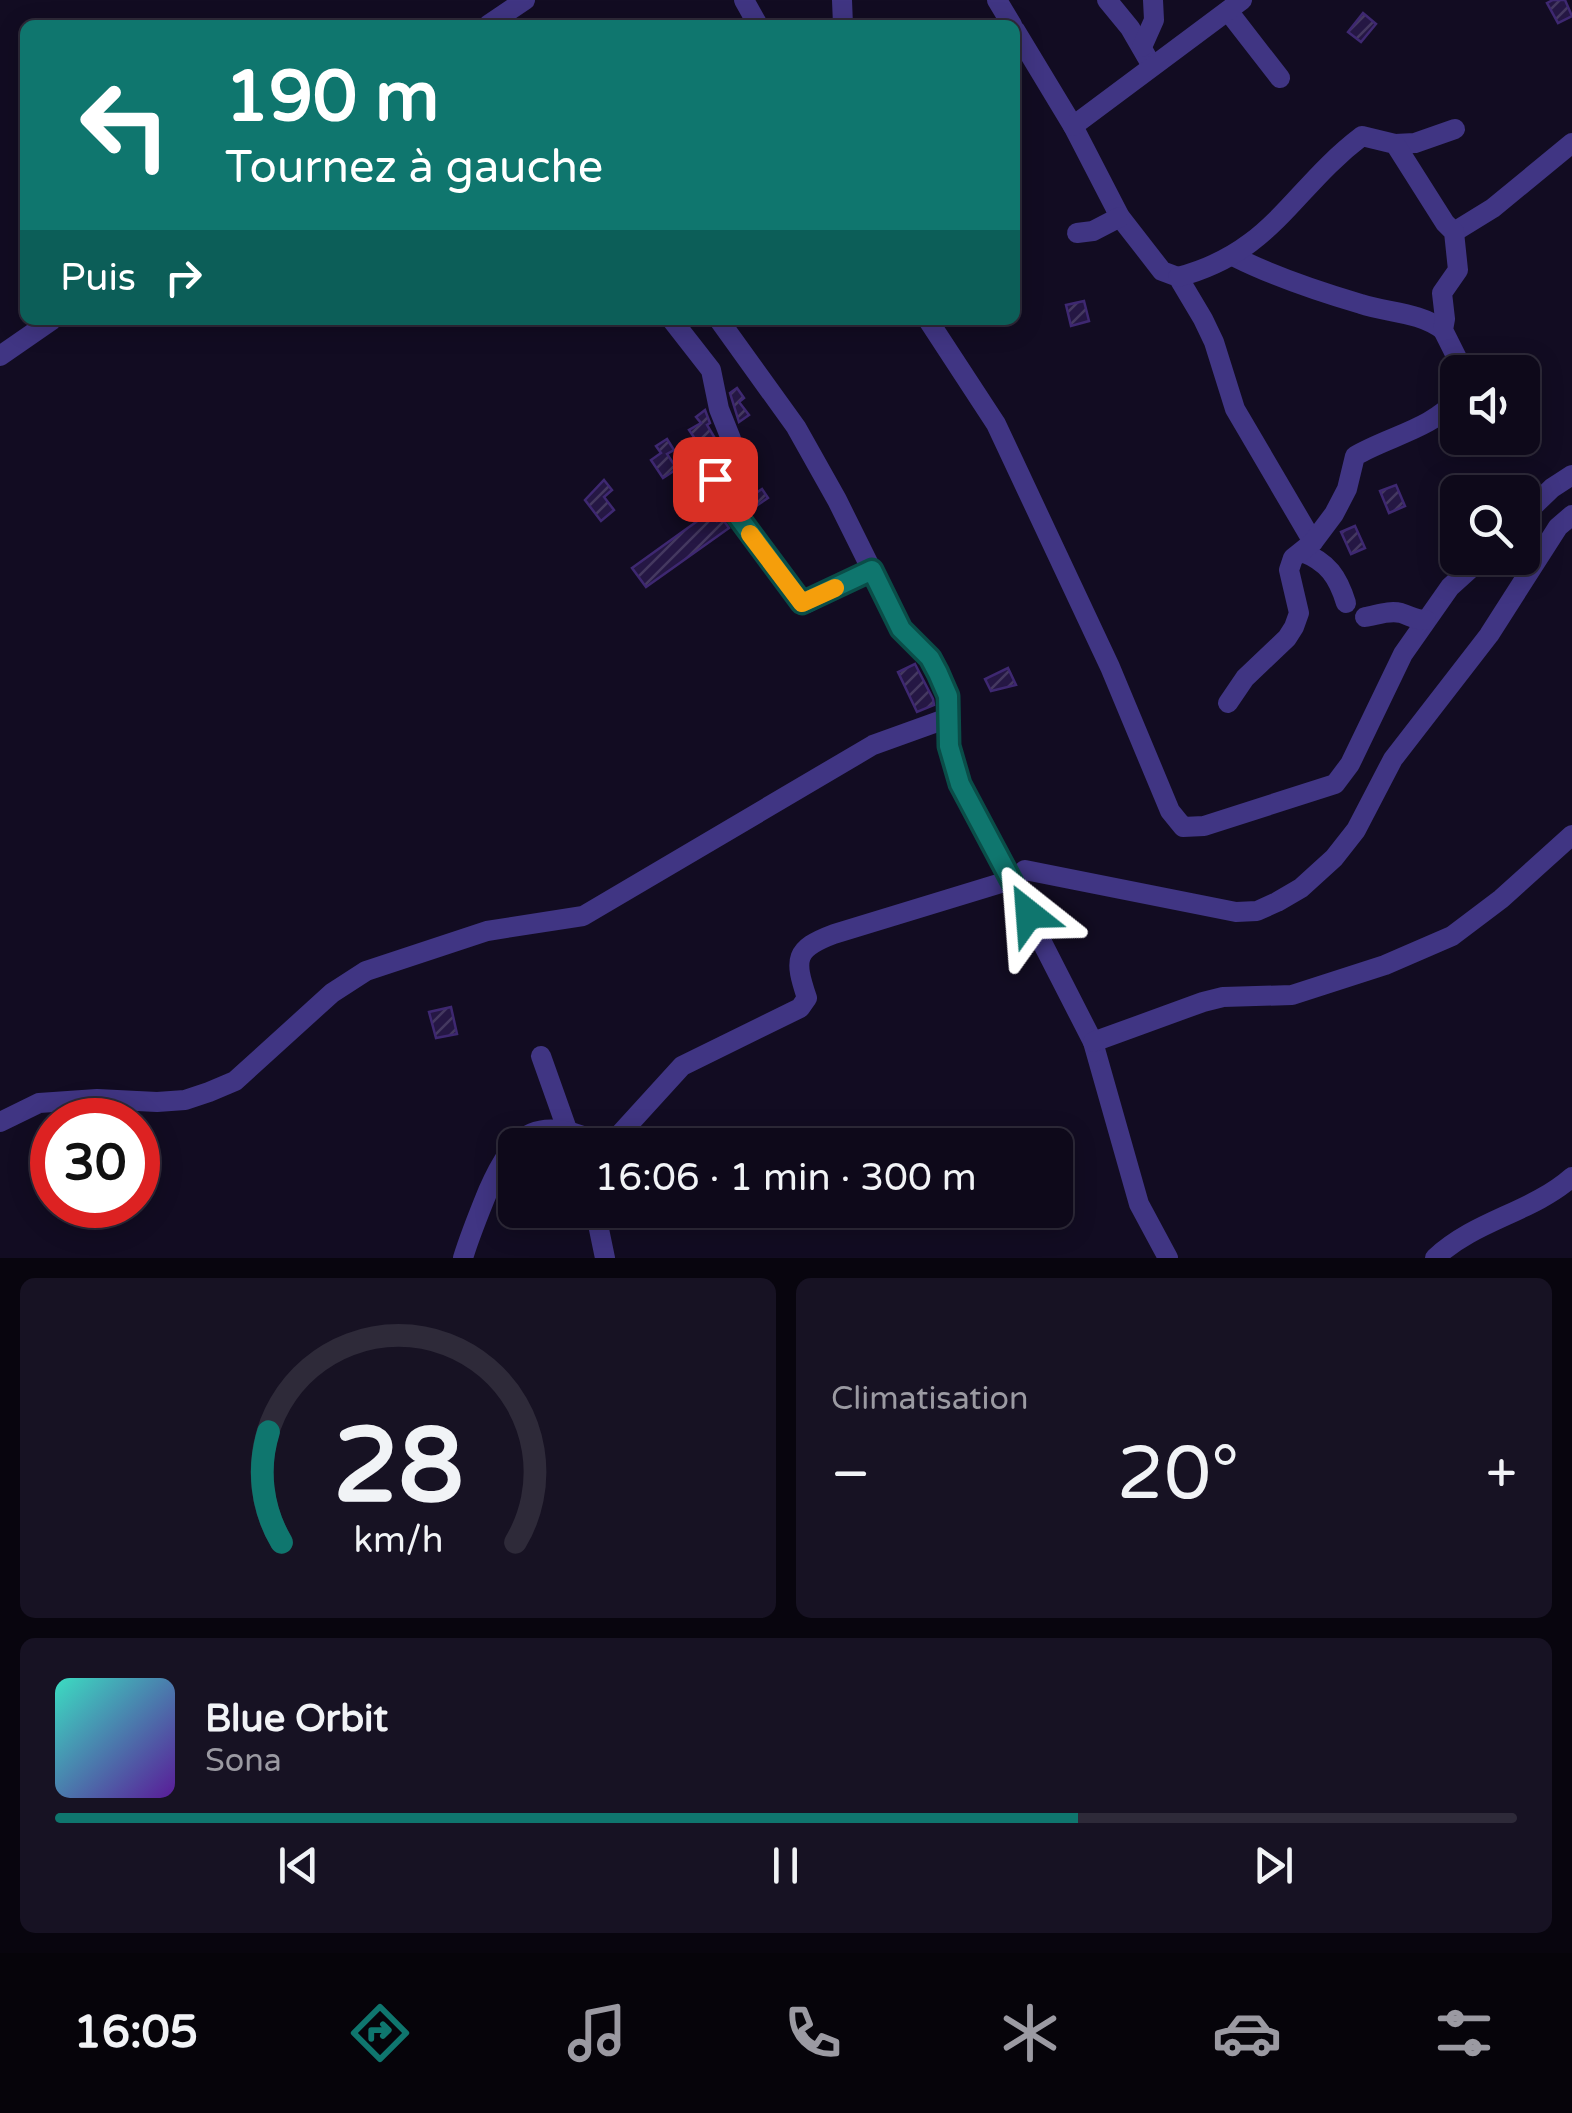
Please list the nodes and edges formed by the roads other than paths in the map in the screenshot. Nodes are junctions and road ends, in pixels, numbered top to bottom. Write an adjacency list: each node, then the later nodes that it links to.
1 (525, 0): 5 (street)
2 (1108, 0): 7 (street)
3 (1153, 0): 7 (street)
4 (1235, 6): 7 (street); 8 (street)
5 (497, 20)
6 (1020, 37): 9 (street)
7 (1146, 56): 9 (street)
8 (1280, 78)
9 (1073, 126): 13 (street)
10 (1455, 130): 12 (street)
11 (1572, 143): 14 (street)
12 (1394, 144): 14 (street); 16 (street)
13 (1120, 217): 15 (street); 17 (street)
14 (1454, 232): 22 (street)
15 (1077, 233)
16 (1234, 257): 17 (street); 22 (street)
17 (1178, 277): 29 (street)
18 (45, 325): 24 (street)
19 (676, 325): 30 (street)
20 (724, 325): 30 (street)
21 (931, 325): 34 (street)
22 (1443, 330): 23 (street)
23 (1456, 355)
24 (0, 356)
25 (1440, 415): 29 (street)
26 (1572, 475): 27 (street)
27 (1540, 500)
28 (1572, 515): 38 (street)
29 (1308, 547): 32 (street); 35 (street)
30 (872, 570): 36 (street)
31 (1463, 575): 34 (street)
32 (1346, 604)
33 (1365, 617): 34 (street)
34 (1426, 620)
35 (1228, 703)
36 (948, 718): 38 (street); 41 (street)
37 (1572, 835): 39 (street)
38 (1011, 880): 39 (street); 43 (street)
39 (1093, 1042): 49 (street)
40 (540, 1056): 42 (street)
41 (0, 1122)
42 (567, 1128)
43 (623, 1128)
44 (498, 1168): 47 (street)
45 (1572, 1178): 50 (street)
46 (599, 1228): 48 (street)
47 (463, 1258)
48 (605, 1258)
49 (1168, 1258)
50 (1435, 1258)

